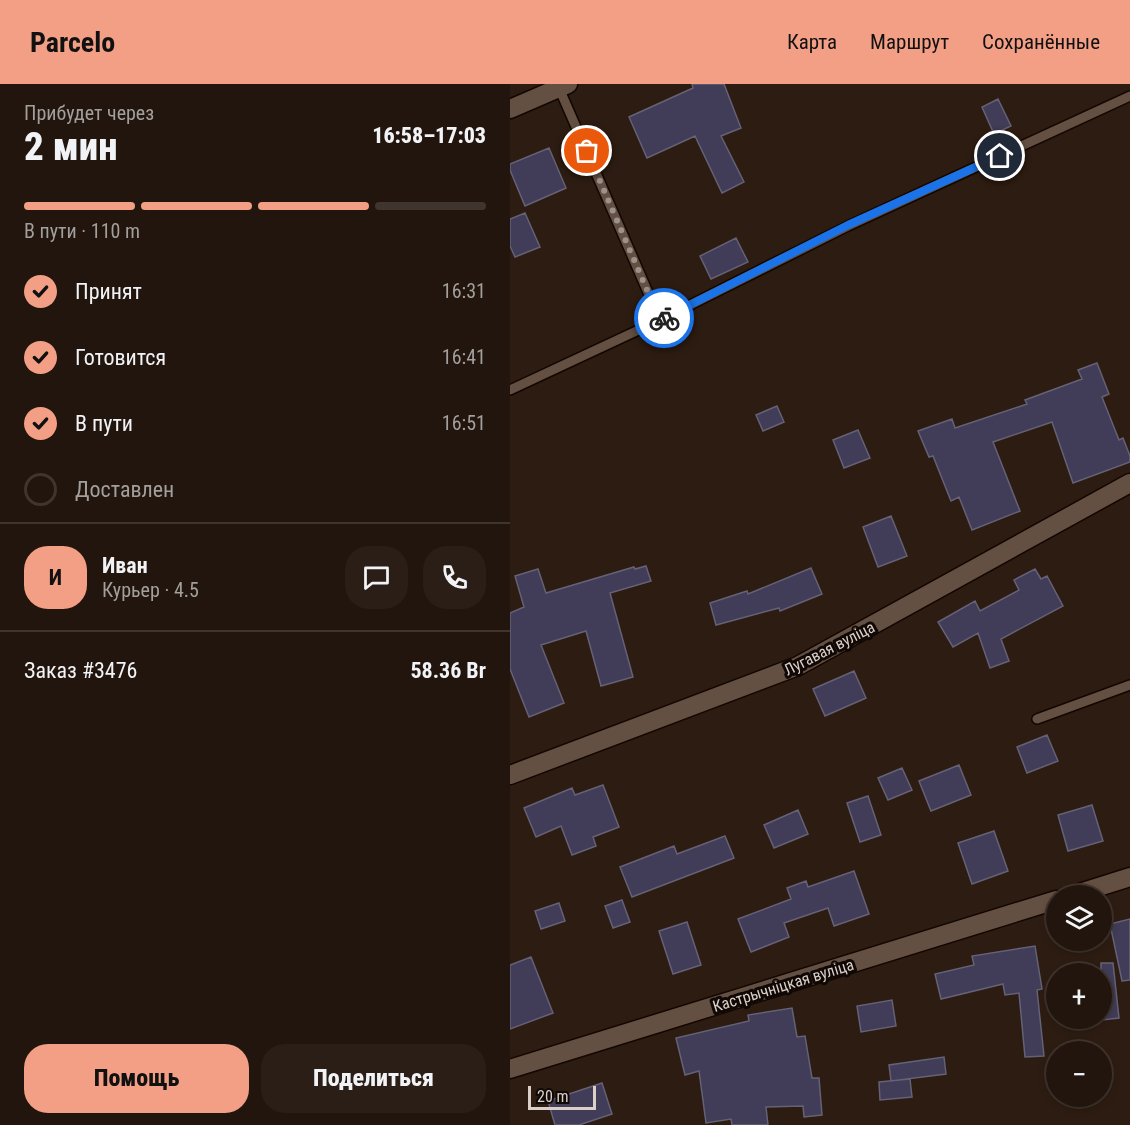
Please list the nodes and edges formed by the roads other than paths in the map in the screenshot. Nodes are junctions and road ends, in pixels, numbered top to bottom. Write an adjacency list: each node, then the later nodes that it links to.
1 (562, 85): 3 (street); 4 (lane)
2 (1130, 96): 4 (lane)
3 (510, 109)
4 (660, 320): 5 (lane)
5 (510, 390)
6 (1130, 483): 9 (street, Лугавая вуліца)
7 (1130, 685): 8 (lane)
8 (1037, 718)
9 (510, 775)
10 (1130, 877): 11 (street)
11 (1105, 885)
12 (1046, 903): 13 (street, Кастрычніцкая вуліца)
13 (510, 1069)

